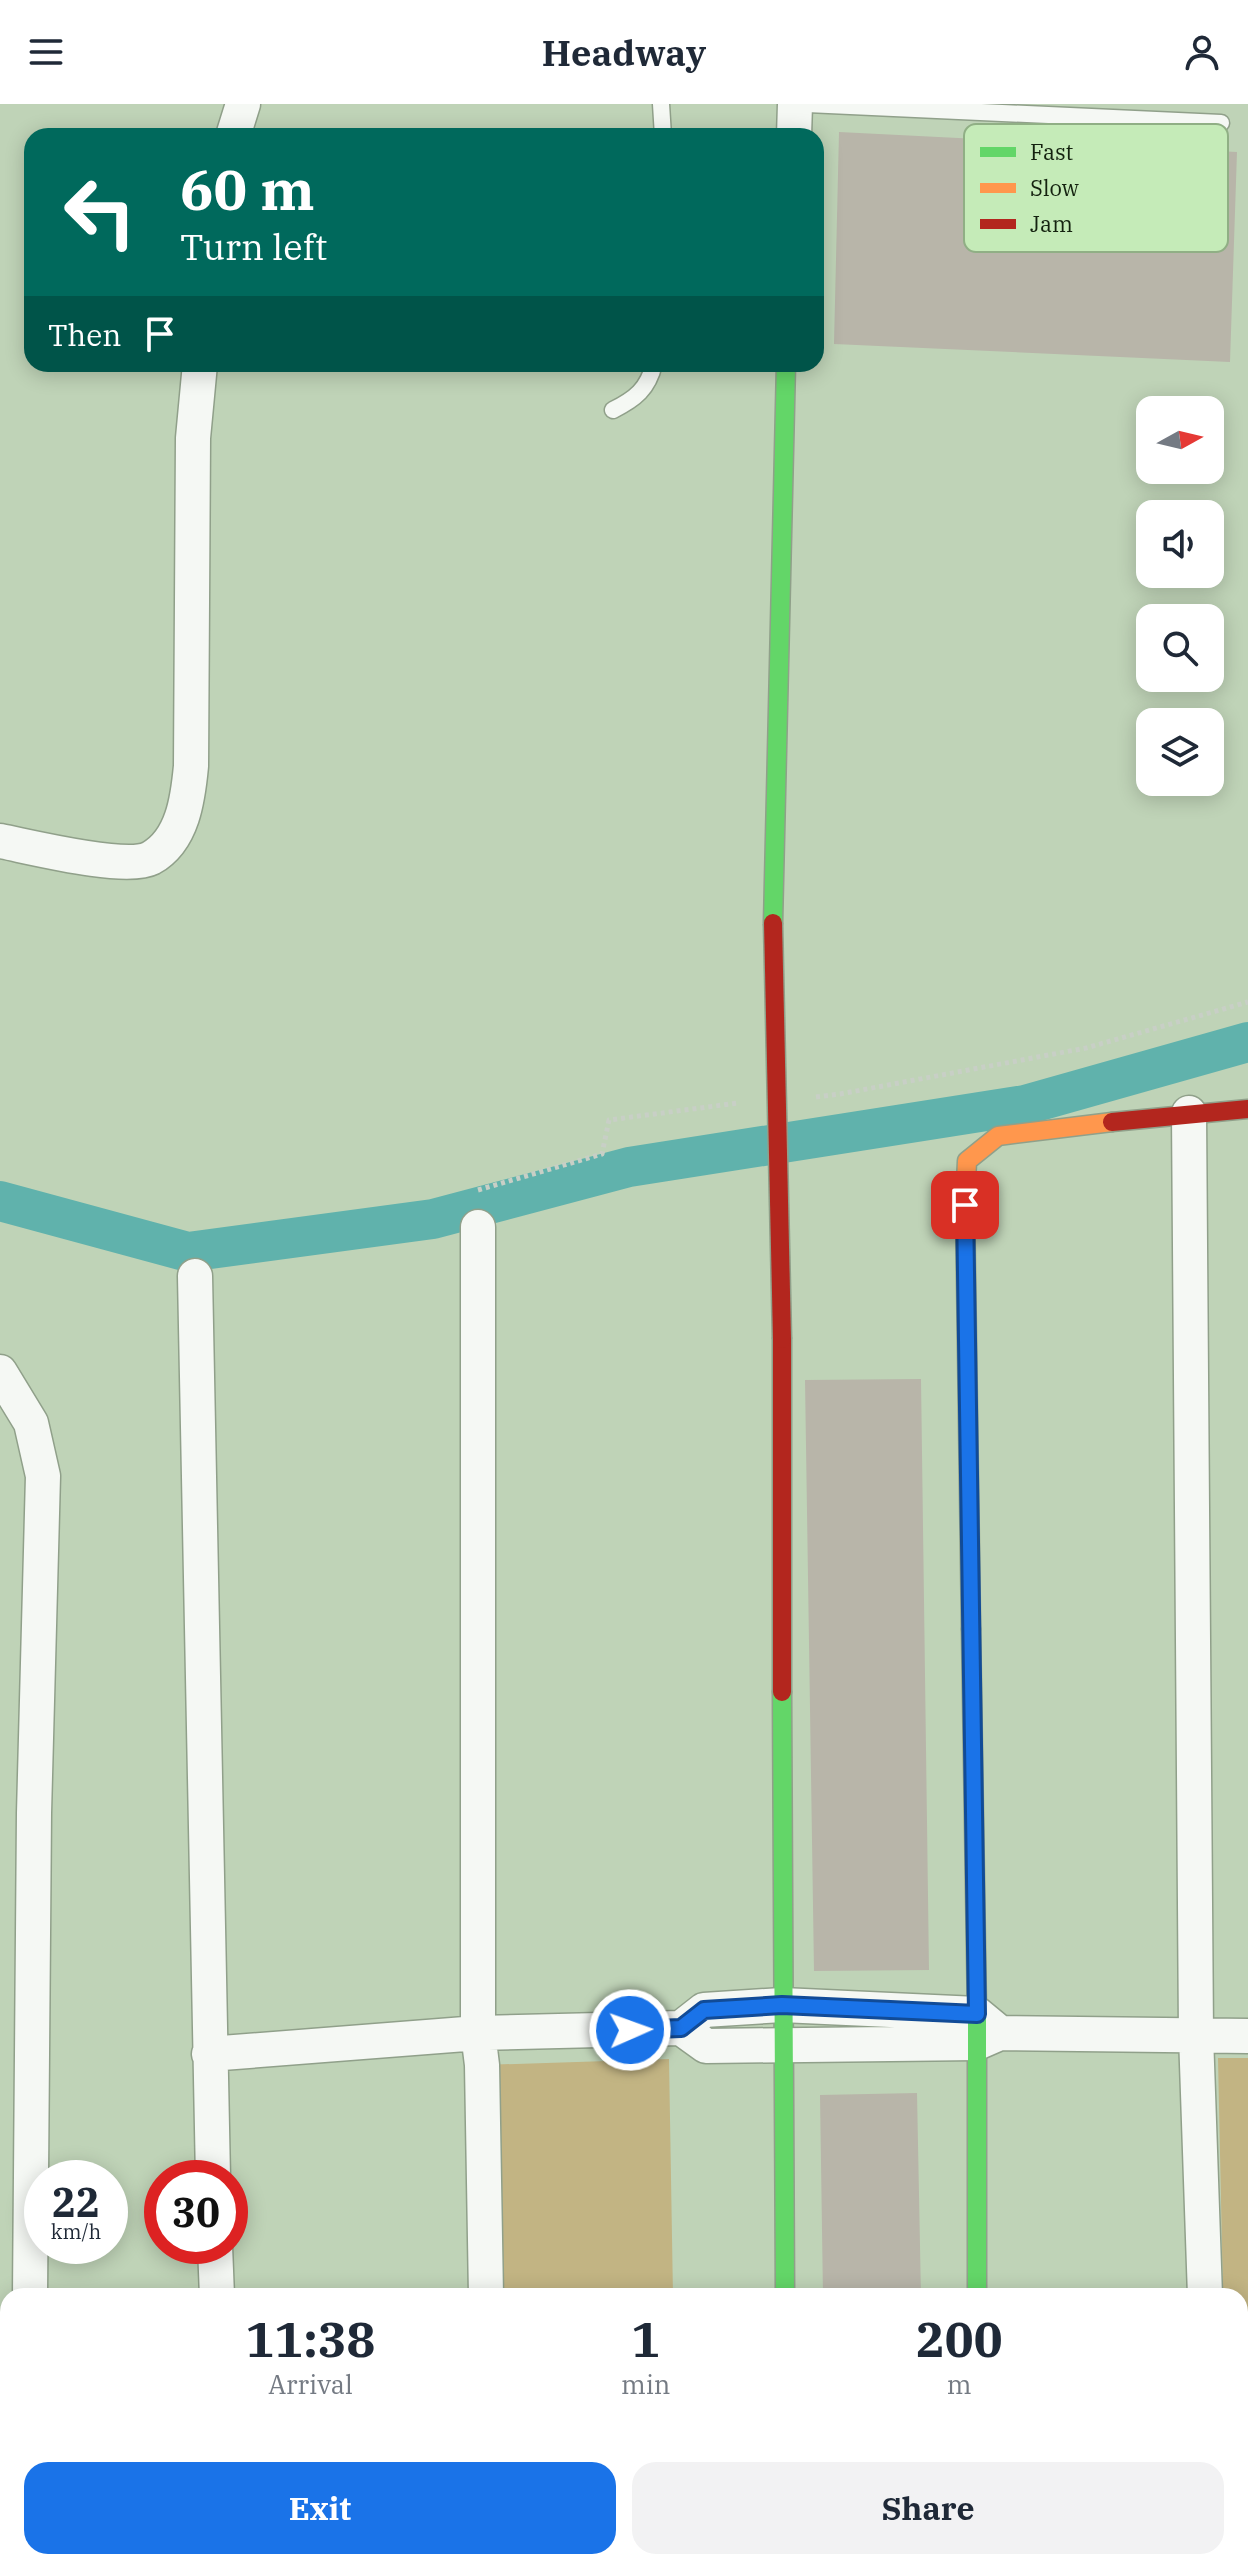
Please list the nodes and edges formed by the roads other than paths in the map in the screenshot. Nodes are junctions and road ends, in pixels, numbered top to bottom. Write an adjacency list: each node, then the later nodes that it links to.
1 (243, 104): 6 (street)
2 (661, 104): 7 (lane)
3 (795, 104): 8 (street)
4 (807, 104): 5 (lane)
5 (1221, 123)
6 (236, 128)
7 (662, 128)
8 (794, 128)
9 (199, 372): 13 (street)
10 (652, 372): 12 (lane)
11 (786, 372): 19 (street, bridge)
12 (613, 410)
13 (0, 841)
14 (1248, 1109): 15 (street)
15 (1189, 1113): 21 (street); 23 (street)
16 (478, 1227): 22 (street)
17 (195, 1276): 26 (street)
18 (0, 1372): 29 (street)
19 (782, 2005): 20 (street); 21 (street); 25 (street)
20 (681, 2028): 22 (street); 25 (street)
21 (985, 2030): 23 (street); 25 (street); 33 (street)
22 (478, 2033): 26 (street); 31 (street)
23 (1196, 2035): 24 (street); 34 (street)
24 (1248, 2036)
25 (783, 2047): 32 (street)
26 (209, 2054): 27 (street)
27 (212, 2160)
28 (216, 2264): 30 (street)
29 (30, 2288)
30 (217, 2288)
31 (486, 2288)
32 (785, 2288)
33 (977, 2288)
34 (1205, 2288)

